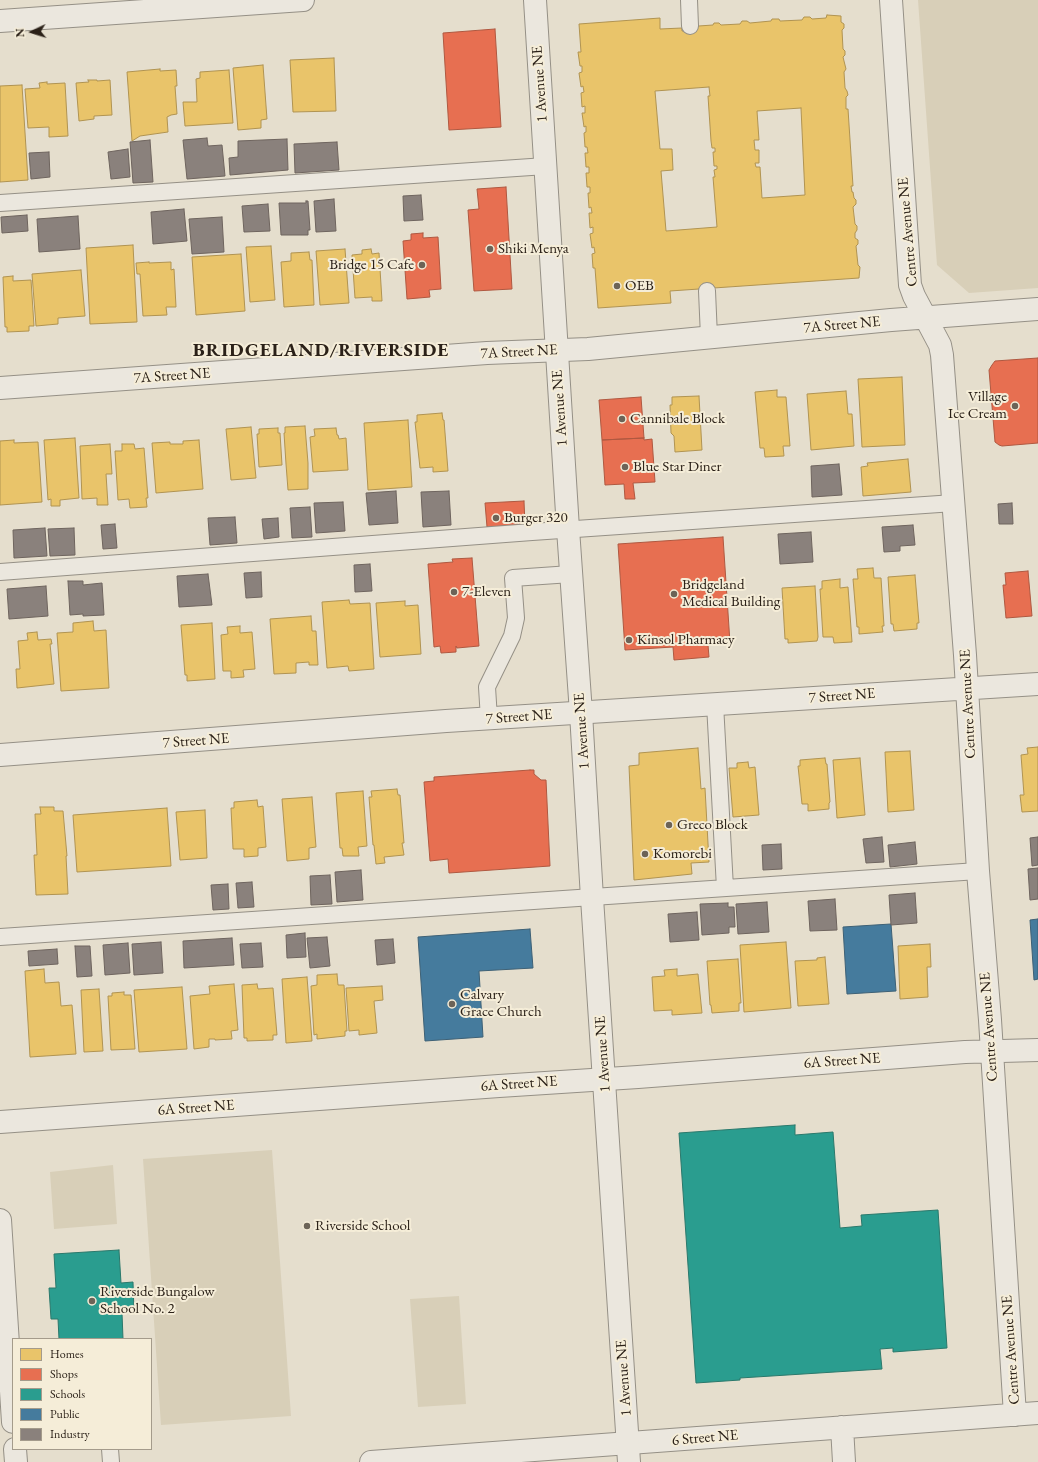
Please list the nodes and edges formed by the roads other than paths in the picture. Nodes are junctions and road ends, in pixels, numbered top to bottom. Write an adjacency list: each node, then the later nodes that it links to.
1 (303, 0): 5 (street)
2 (535, 0): 7 (street, 1 Avenue NE)
3 (689, 0): 6 (lane)
4 (891, 0): 11 (street, Centre Avenue NE)
5 (0, 21)
6 (690, 26)
7 (546, 166): 8 (lane); 13 (street, 1 Avenue NE)
8 (0, 203)
9 (707, 291): 12 (lane)
10 (1038, 310): 11 (street, 7A Street NE)
11 (926, 317): 12 (street, 7A Street NE); 15 (street, Centre Avenue NE)
12 (709, 337): 13 (street, 7A Street NE)
13 (557, 350): 14 (street, 7A Street NE); 16 (street, 1 Avenue NE)
14 (0, 388)
15 (954, 503): 16 (lane); 20 (street, Centre Avenue NE)
16 (568, 529): 17 (lane); 18 (street, 1 Avenue NE)
17 (0, 572)
18 (571, 574): 22 (street, 1 Avenue NE); 23 (lane)
19 (1038, 684): 20 (street, 7 Street NE)
20 (967, 688): 21 (street, 7 Street NE); 25 (street, Centre Avenue NE)
21 (715, 704): 22 (street, 7 Street NE); 26 (lane)
22 (581, 713): 23 (street, 7 Street NE); 27 (street, 1 Avenue NE)
23 (489, 719): 24 (street, 7 Street NE)
24 (0, 755)
25 (978, 871): 26 (lane); 30 (street, Centre Avenue NE)
26 (725, 888): 27 (lane)
27 (592, 898): 28 (lane); 31 (street, 1 Avenue NE)
28 (0, 937)
29 (1038, 1050): 30 (street, 6A Street NE)
30 (991, 1051): 31 (street, 6A Street NE); 36 (street, Centre Avenue NE)
31 (604, 1078): 32 (street, 6A Street NE); 40 (street, 1 Avenue NE)
32 (0, 1122)
33 (0, 1220): 34 (street)
34 (12, 1406)
35 (1038, 1413): 36 (street, 6 Street NE)
36 (1015, 1415): 37 (street, 6 Street NE)
37 (842, 1427): 40 (street, 6 Street NE); 44 (street)
38 (15, 1450): 41 (street)
39 (110, 1450): 42 (lane)
40 (629, 1453): 43 (street, 6 Street NE)
41 (16, 1462)
42 (111, 1462)
43 (371, 1462)
44 (844, 1462)

